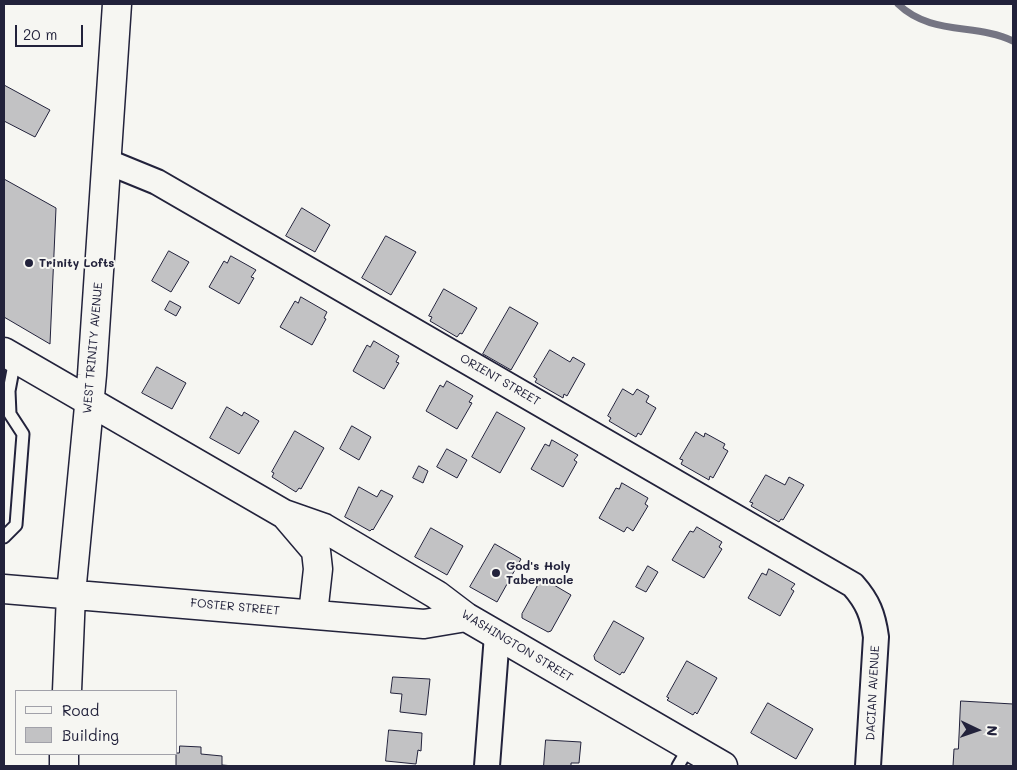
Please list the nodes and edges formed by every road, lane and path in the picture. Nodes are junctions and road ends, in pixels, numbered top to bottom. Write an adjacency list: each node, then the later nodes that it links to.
1 (117, 4): 2 (street, WEST TRINITY AVENUE)
2 (108, 162): 4 (street, WEST TRINITY AVENUE); 11 (street, ORIENT STREET)
3 (9, 356): 4 (street, WASHINGTON STREET); 6 (lane)
4 (89, 402): 5 (street, WASHINGTON STREET); 8 (street, WEST TRINITY AVENUE)
5 (284, 514): 9 (street, WASHINGTON STREET); 10 (street, WASHINGTON STREET)
6 (4, 537)
7 (4, 589): 8 (street, FOSTER STREET)
8 (71, 594): 9 (street, FOSTER STREET); 13 (street, WEST TRINITY AVENUE)
9 (313, 614): 10 (street, FOSTER STREET)
10 (466, 617): 12 (street, WASHINGTON STREET)
11 (874, 620): 17 (street, DACIAN AVENUE)
12 (497, 635): 14 (street, WASHINGTON STREET); 15 (street)
13 (67, 690)
14 (684, 757): 16 (street, WASHINGTON STREET)
15 (487, 766)
16 (723, 766)
17 (868, 766)

